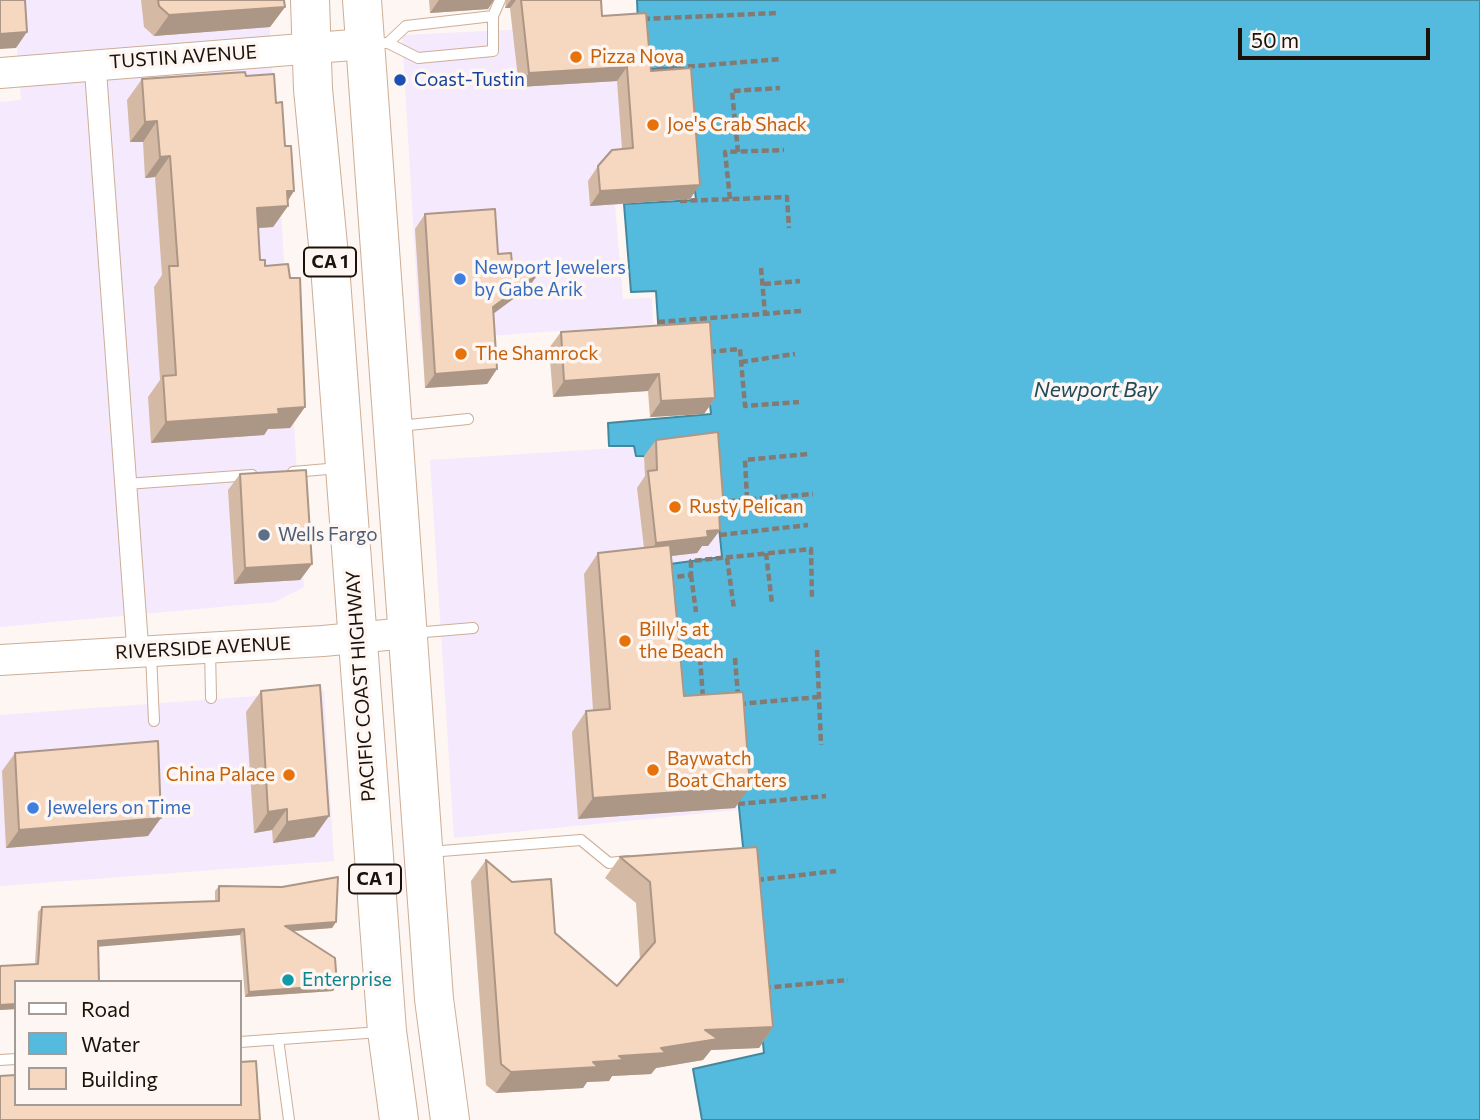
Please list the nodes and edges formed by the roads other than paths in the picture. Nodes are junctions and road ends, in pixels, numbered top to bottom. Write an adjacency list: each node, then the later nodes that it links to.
1 (310, 0): 6 (highway, PACIFIC COAST HIGHWAY / CA 1)
2 (362, 0): 5 (highway, CA 1)
3 (500, 0): 4 (lane)
4 (493, 16): 5 (lane); 5 (lane)
5 (377, 43): 6 (main road, TUSTIN AVENUE); 10 (highway, CA 1)
6 (312, 48): 7 (main road, TUSTIN AVENUE); 11 (highway, PACIFIC COAST HIGHWAY / CA 1)
7 (95, 64): 8 (main road, TUSTIN AVENUE); 14 (street)
8 (0, 73)
9 (468, 419): 10 (lane)
10 (393, 427): 16 (highway, CA 1)
11 (346, 468): 12 (lane); 17 (highway, PACIFIC COAST HIGHWAY / CA 1)
12 (277, 473)
13 (263, 474): 14 (lane)
14 (126, 484): 19 (street)
15 (473, 628): 16 (lane)
16 (407, 633): 17 (main road, RIVERSIDE AVENUE); 23 (highway, CA 1)
17 (358, 638): 18 (main road, RIVERSIDE AVENUE); 25 (highway, PACIFIC COAST HIGHWAY / CA 1)
18 (210, 648): 19 (main road, RIVERSIDE AVENUE); 21 (lane)
19 (145, 652): 20 (main road, RIVERSIDE AVENUE); 22 (lane)
20 (0, 660)
21 (211, 698)
22 (154, 721)
23 (422, 852): 24 (lane); 30 (highway, CA 1)
24 (646, 860)
25 (387, 1031): 26 (lane); 29 (highway, PACIFIC COAST HIGHWAY / CA 1)
26 (278, 1039): 27 (lane); 28 (lane)
27 (242, 1042)
28 (289, 1120)
29 (399, 1120)
30 (450, 1120)

